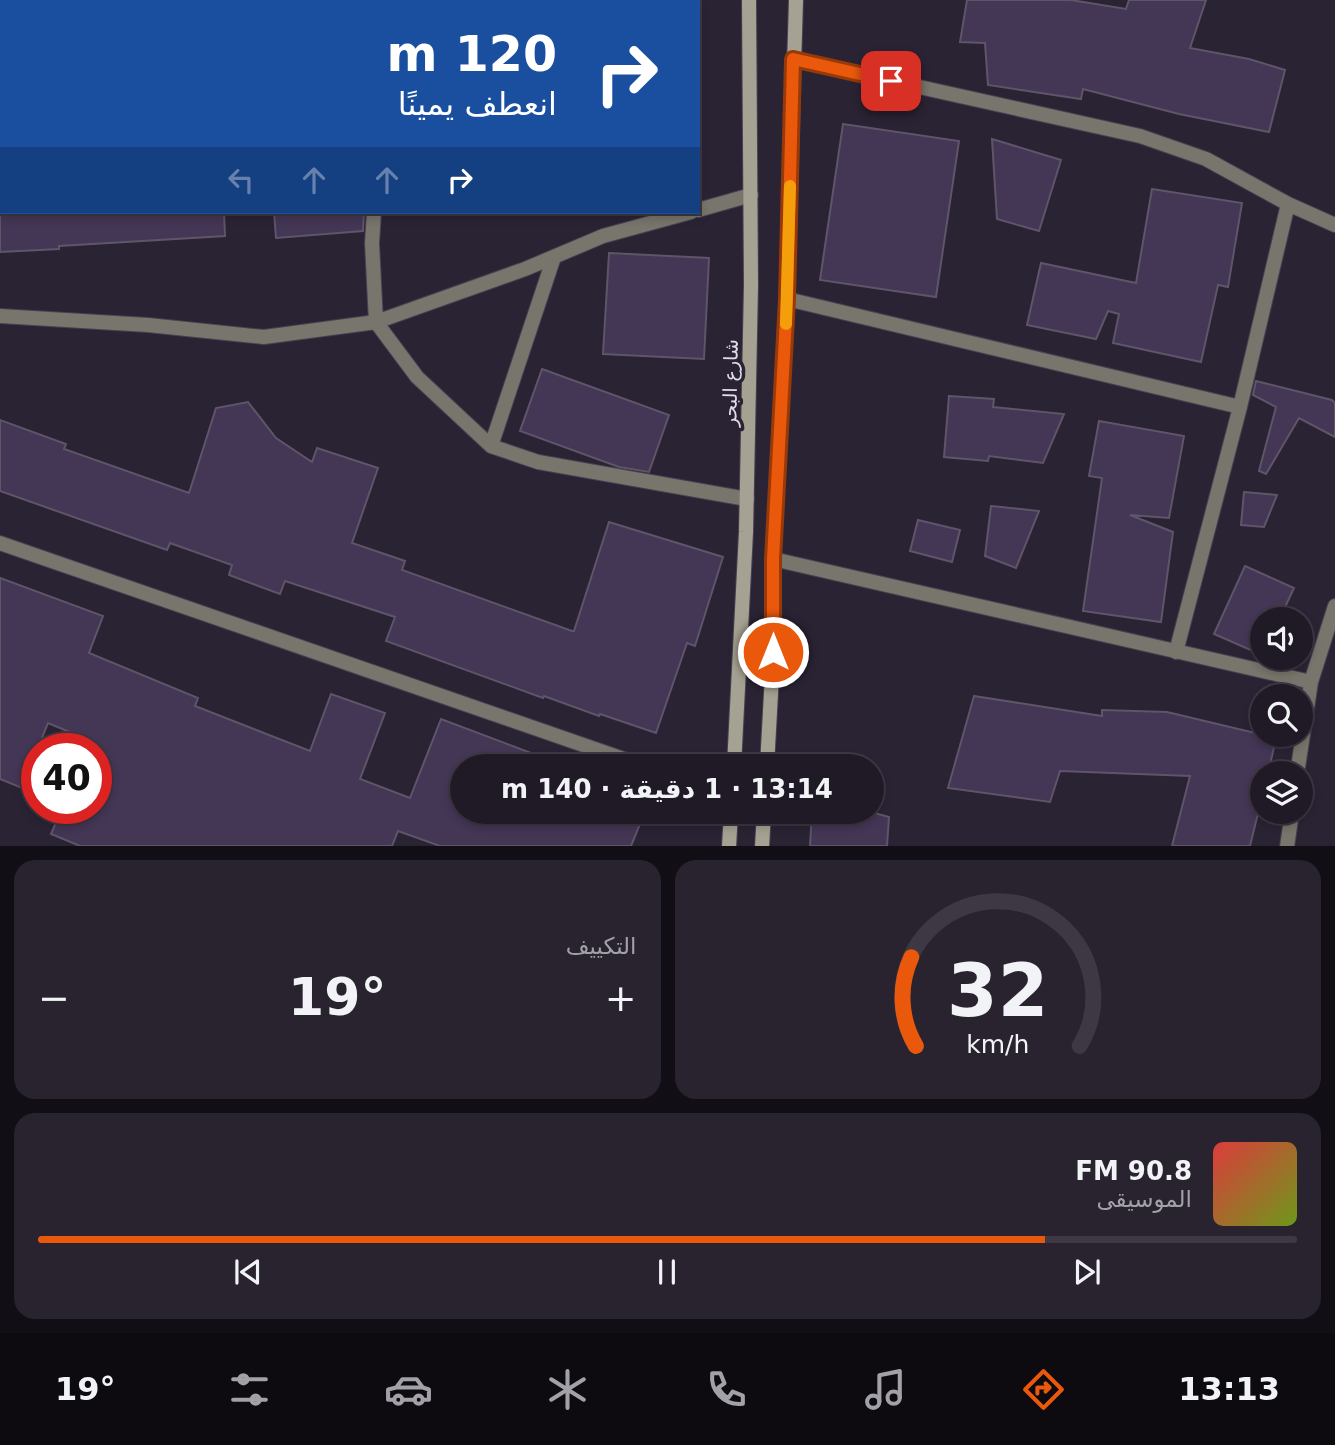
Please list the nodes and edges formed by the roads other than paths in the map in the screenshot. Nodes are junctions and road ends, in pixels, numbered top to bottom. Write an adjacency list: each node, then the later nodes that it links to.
1 (749, 0): 4 (street, شارع البحر)
2 (796, 0): 3 (street)
3 (793, 59): 5 (street); 11 (street)
4 (751, 195): 6 (street); 16 (street, شارع البحر)
5 (1287, 204): 9 (street); 14 (street)
6 (700, 209)
7 (374, 214): 13 (street)
8 (684, 214): 10 (street)
9 (1335, 225)
10 (554, 257): 13 (street); 15 (street)
11 (787, 299): 14 (street); 18 (street)
12 (0, 316): 13 (street)
13 (376, 322): 15 (street)
14 (1240, 407): 20 (street)
15 (491, 446): 16 (street)
16 (747, 499): 23 (street, شارع البحر)
17 (0, 543): 22 (street)
18 (773, 559): 20 (street); 24 (street)
19 (1335, 606): 21 (street)
20 (1176, 652): 21 (street)
21 (1311, 682): 25 (street)
22 (609, 754)
23 (735, 754)
24 (768, 754)
25 (1299, 761)
26 (730, 824): 29 (street)
27 (763, 824): 30 (street)
28 (1290, 824): 31 (street)
29 (729, 846)
30 (762, 846)
31 (1287, 846)

